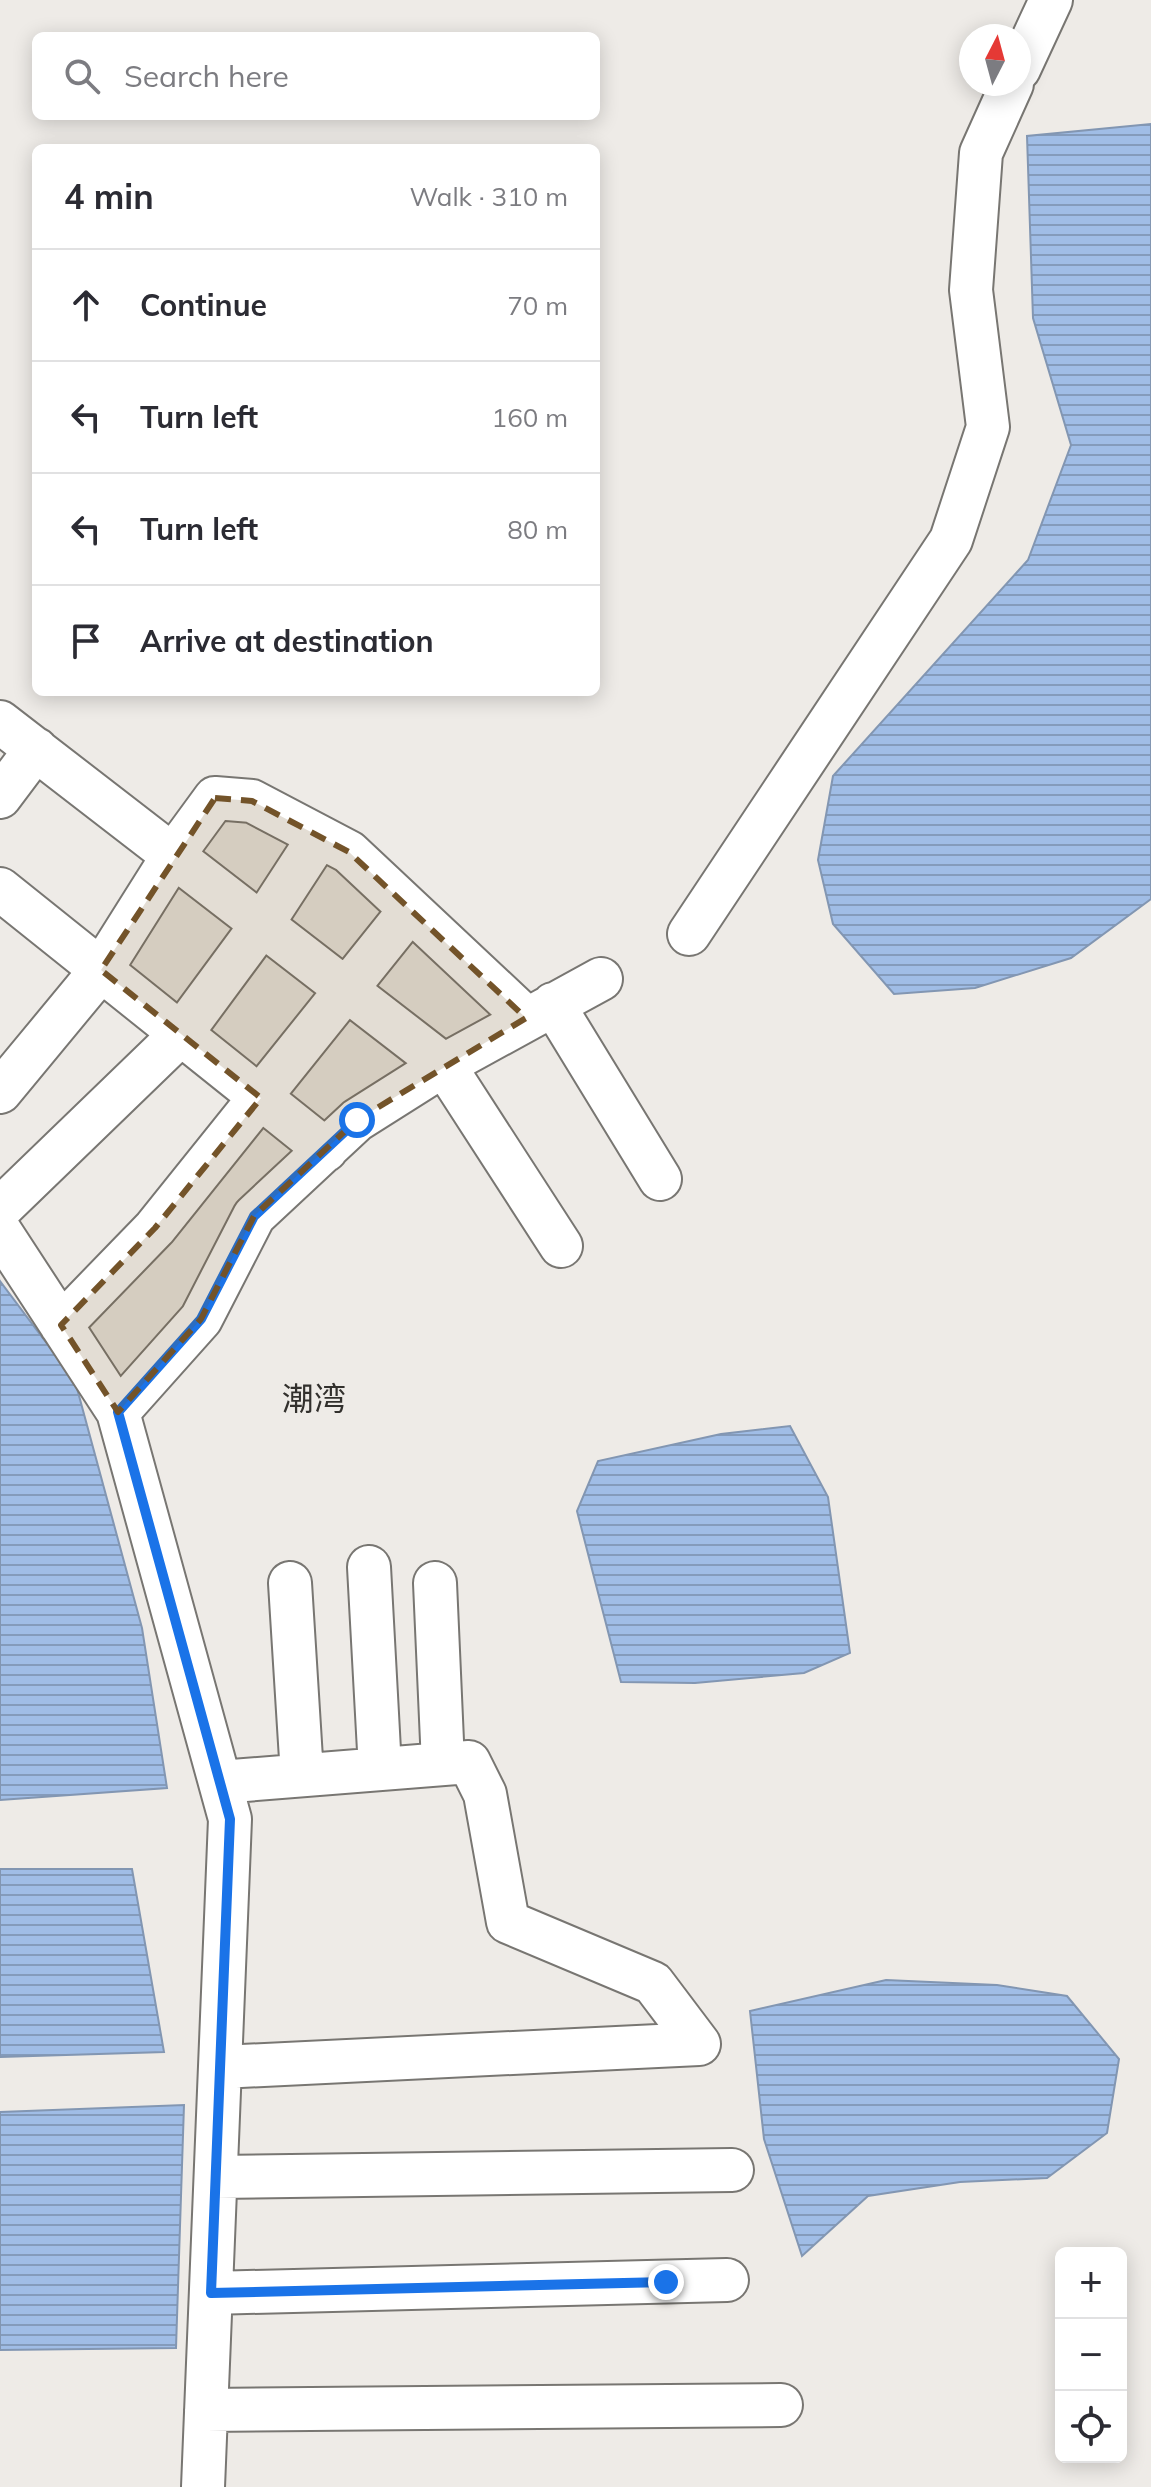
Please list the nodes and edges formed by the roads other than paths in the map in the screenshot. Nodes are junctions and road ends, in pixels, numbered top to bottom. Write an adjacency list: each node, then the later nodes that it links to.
1 (1051, 0): 2 (street)
2 (1031, 43)
3 (1007, 96): 12 (street)
4 (0, 722): 5 (street)
5 (36, 749): 6 (street); 8 (street)
6 (0, 797)
7 (319, 837): 8 (street); 10 (street); 11 (street)
8 (174, 854): 11 (street); 13 (street)
9 (6, 908): 13 (street)
10 (410, 910): 15 (street); 16 (street)
11 (263, 923): 15 (street); 17 (street)
12 (689, 934)
13 (101, 970): 17 (street); 19 (street)
14 (601, 979): 16 (street)
15 (348, 990): 18 (street); 20 (street)
16 (540, 1011): 18 (street); 22 (street)
17 (181, 1034): 20 (street); 23 (street)
18 (444, 1065): 21 (street); 25 (street)
19 (0, 1092)
20 (261, 1098): 21 (street); 26 (street)
21 (326, 1150): 27 (street)
22 (660, 1179)
23 (0, 1209)
24 (0, 1231): 26 (street)
25 (561, 1246)
26 (61, 1325): 27 (street)
27 (118, 1412): 34 (street)
28 (369, 1567): 32 (street)
29 (290, 1583): 33 (street)
30 (435, 1583): 31 (street)
31 (443, 1764): 32 (street); 35 (street)
32 (380, 1769): 33 (street)
33 (302, 1775): 34 (street)
34 (220, 1782): 35 (street)
35 (221, 2067): 37 (street)
36 (732, 2170): 37 (street)
37 (216, 2177): 39 (street)
38 (727, 2280): 39 (street)
39 (211, 2293): 41 (street)
40 (781, 2405): 41 (street)
41 (206, 2410): 42 (street)
42 (203, 2487)

